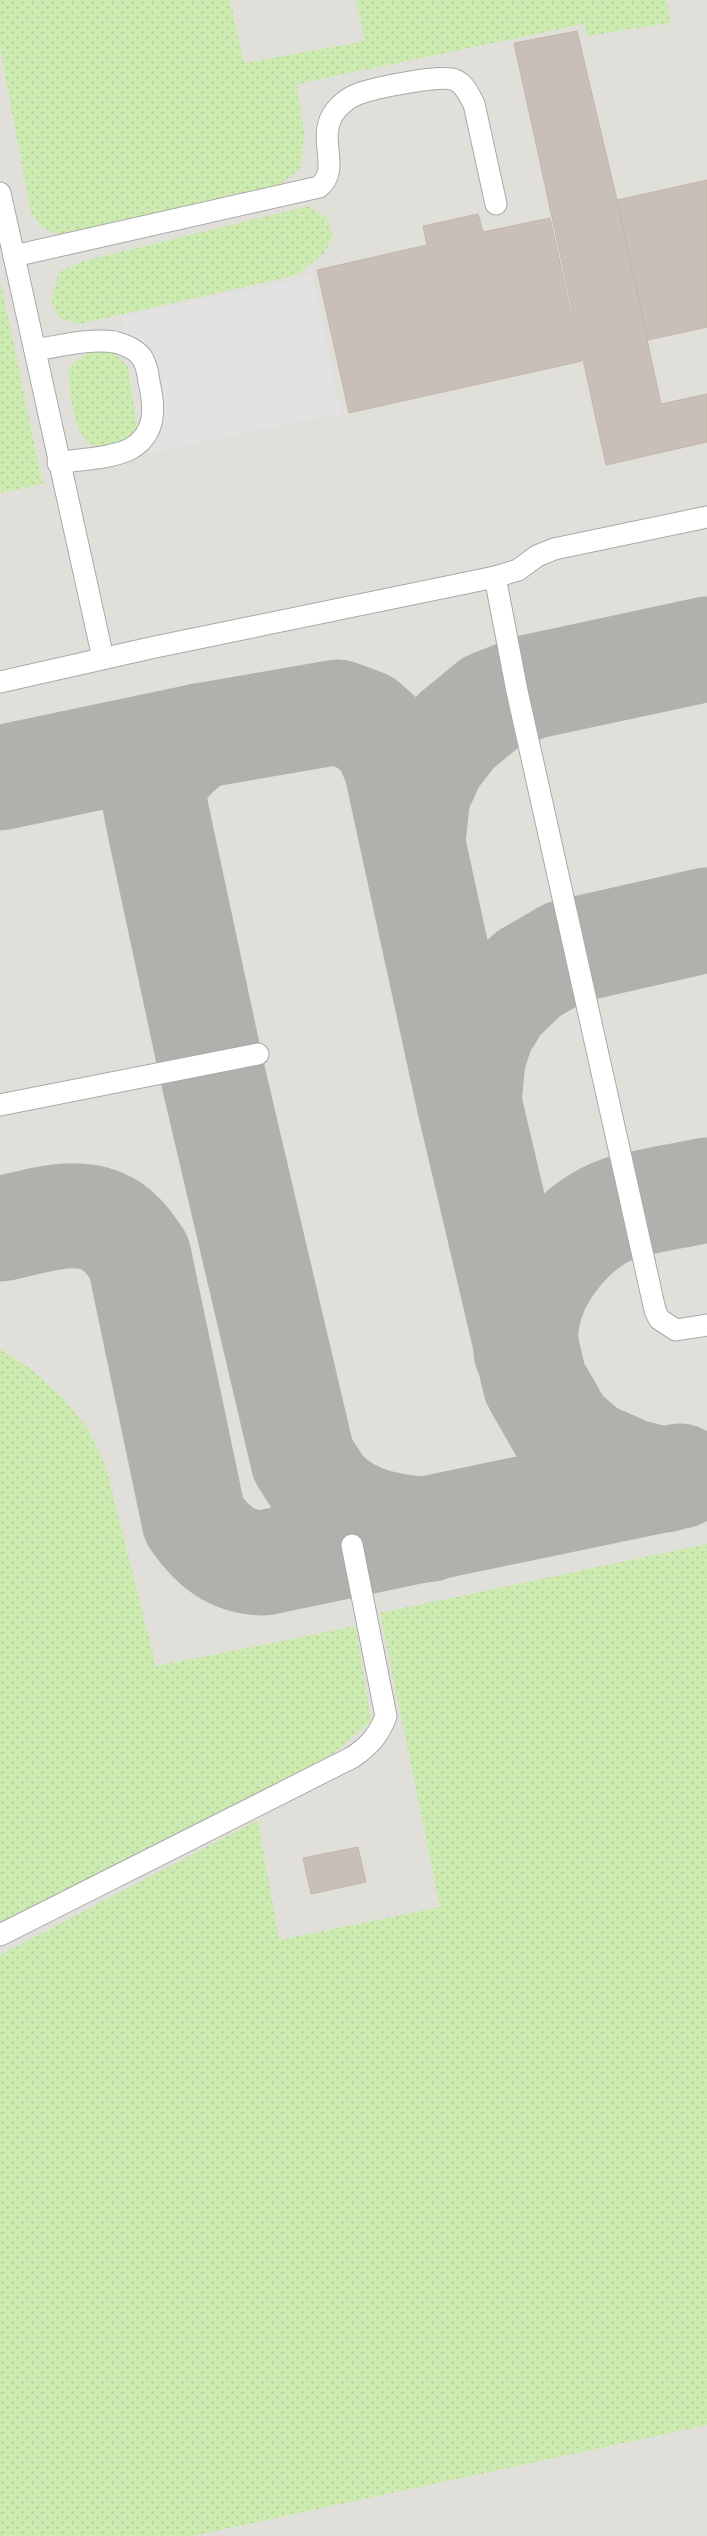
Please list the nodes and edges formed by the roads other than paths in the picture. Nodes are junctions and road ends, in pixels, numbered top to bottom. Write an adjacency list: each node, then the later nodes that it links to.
1 (0, 193): 3 (lane)
2 (496, 204): 3 (lane)
3 (14, 256): 4 (lane)
4 (35, 350): 5 (lane); 5 (lane)
5 (58, 463): 8 (lane)
6 (707, 517): 7 (lane)
7 (495, 577): 8 (lane); 12 (lane)
8 (103, 658): 9 (lane)
9 (0, 682)
10 (258, 1054): 11 (lane)
11 (0, 1106)
12 (707, 1325)
13 (352, 1545): 14 (lane)
14 (0, 1935)

